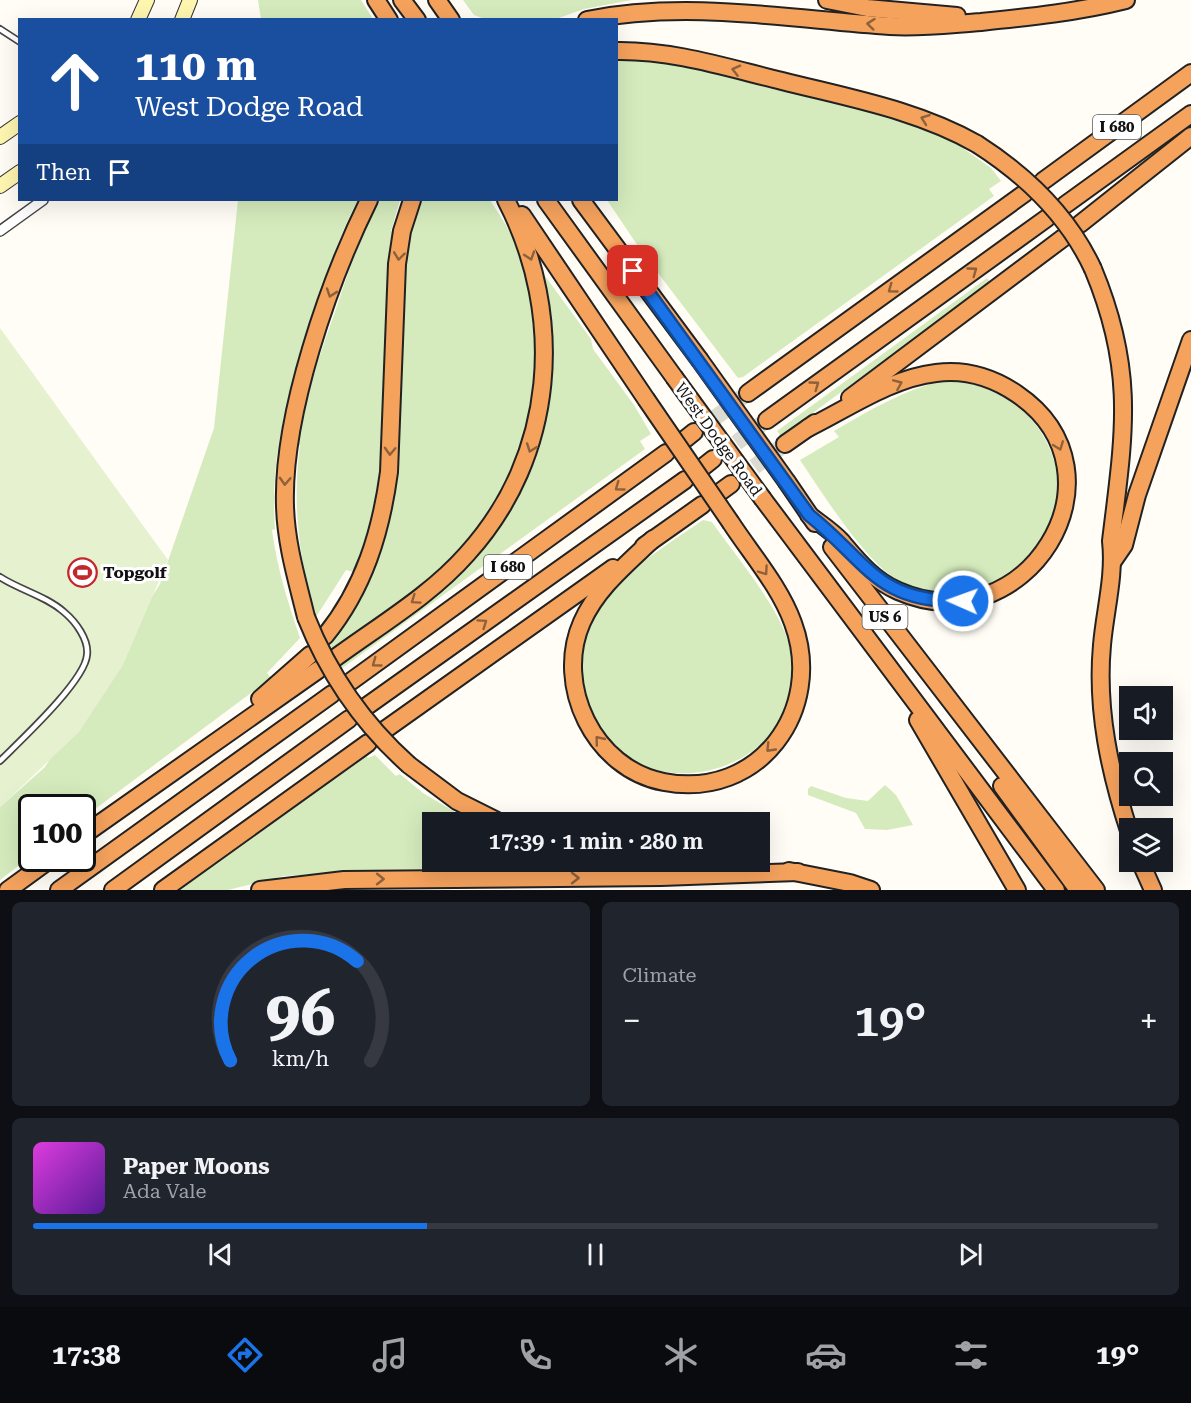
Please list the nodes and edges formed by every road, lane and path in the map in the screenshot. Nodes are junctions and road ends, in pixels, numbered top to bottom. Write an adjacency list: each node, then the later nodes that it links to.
1 (147, 0): 8 (main road)
2 (190, 0): 9 (main road)
3 (376, 0): 10 (highway)
4 (402, 0): 11 (highway)
5 (437, 0): 12 (highway)
6 (827, 0): 14 (highway)
7 (1126, 0): 14 (highway)
8 (139, 18)
9 (183, 18)
10 (388, 18)
11 (416, 18)
12 (450, 18)
13 (595, 18): 14 (highway, one-way to 13)
14 (1006, 20)
15 (0, 29): 16 (lane)
16 (18, 41)
17 (618, 51): 49 (highway, one-way to 17, bridge)
18 (1191, 73): 24 (highway, I 680)
19 (1191, 114): 34 (highway, I 680)
20 (18, 124): 22 (main road)
21 (1191, 136): 36 (highway)
22 (0, 137)
23 (18, 173): 25 (main road)
24 (1042, 181)
25 (0, 186)
26 (1025, 193): 40 (highway, one-way to 40)
27 (42, 201): 37 (street)
28 (369, 201): 63 (highway, one-way to 63, bridge)
29 (412, 201): 51 (highway, one-way to 51)
30 (506, 201): 52 (highway, one-way to 52)
31 (512, 201): 48 (highway, one-way to 48, bridge)
32 (547, 201): 54 (highway, West Dodge Road / US 6, bridge)
33 (582, 201): 47 (highway, West Dodge Road / US 6, bridge)
34 (1065, 205)
35 (1047, 218): 41 (highway, one-way to 35)
36 (1080, 224)
37 (0, 231)
38 (1063, 238): 42 (highway)
39 (1191, 340): 49 (highway)
40 (748, 393)
41 (767, 420)
42 (807, 428): 43 (highway); 47 (highway, one-way to 47)
43 (785, 444)
44 (666, 453): 55 (highway, I 680, one-way to 55)
45 (684, 480): 57 (highway, I 680, one-way to 45)
46 (702, 505): 48 (highway)
47 (809, 515): 58 (highway, West Dodge Road / US 6)
48 (653, 539): 60 (highway)
49 (1113, 561): 64 (highway)
50 (0, 577): 62 (lane)
51 (325, 636)
52 (335, 657)
53 (314, 662): 65 (highway)
54 (896, 676): 76 (highway, US 6); 77 (highway)
55 (350, 682)
56 (332, 694): 71 (highway)
57 (367, 706)
58 (962, 718): 78 (highway); 79 (highway, US 6)
59 (349, 719): 72 (highway)
60 (386, 729)
61 (368, 743): 73 (highway)
62 (0, 760)
63 (479, 812)
64 (1125, 818)
65 (96, 826)
66 (770, 869): 68 (highway)
67 (33, 872): 70 (highway)
68 (798, 872): 74 (highway, one-way to 68); 75 (highway)
69 (1145, 872): 80 (highway)
70 (8, 890)
71 (59, 890)
72 (113, 890)
73 (163, 890)
74 (260, 890)
75 (872, 890)
76 (1017, 890)
77 (1056, 890)
78 (1078, 890)
79 (1096, 890)
80 (1153, 890)

